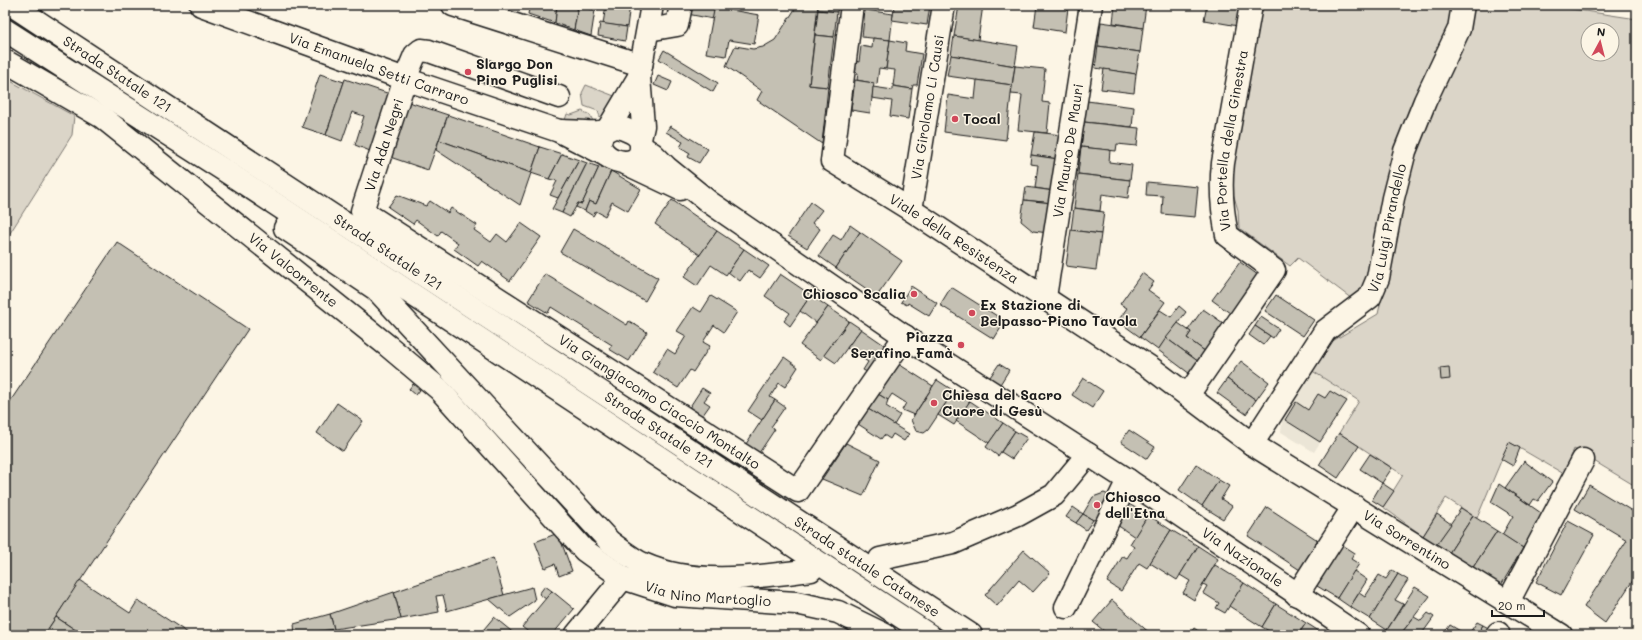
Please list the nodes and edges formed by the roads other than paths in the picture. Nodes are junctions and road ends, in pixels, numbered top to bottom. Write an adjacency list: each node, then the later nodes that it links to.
1 (12, 5): 32 (street, Strada Statale 121)
2 (200, 5): 15 (street, Via Emanuela Setti Carraro)
3 (453, 5): 14 (street)
4 (652, 5): 12 (street)
5 (681, 5): 12 (street)
6 (852, 5): 23 (street, Viale della Resistenza)
7 (944, 5): 23 (street, Via Girolamo Li Causi)
8 (1091, 5): 25 (street, Via Mauro De Mauri)
9 (1252, 5): 27 (street, Via Portella della Ginestra)
10 (1463, 5): 28 (street, Via Luigi Pirandello)
11 (5, 30): 21 (street, Strada Statale 121)
12 (648, 30): 14 (street)
13 (5, 62): 35 (street, Via Valcorrente)
14 (640, 71): 17 (street); 19 (street)
15 (405, 79): 16 (street, Via Ada Negri); 18 (street, Via Emanuela Setti Carraro); 24 (street, Via Ada Negri)
16 (560, 97)
17 (606, 130): 18 (street); 19 (street); 20 (street)
18 (558, 131): 20 (street)
19 (641, 143): 20 (street); 22 (street)
20 (614, 159): 22 (street)
21 (227, 172): 33 (street, Strada Statale 121); 37 (street)
22 (709, 202): 26 (street)
23 (911, 210): 25 (street, Viale della Resistenza)
24 (362, 211): 26 (street, Via Giangiacomo Ciaccio Montalto)
25 (1045, 297): 27 (street, Viale della Resistenza)
26 (905, 336): 29 (street)
27 (1188, 395): 28 (street, Viale della Resistenza)
28 (1252, 444): 34 (street, Via Sorrentino)
29 (1088, 454): 31 (street); 36 (street)
30 (1583, 460): 40 (street)
31 (1128, 480): 39 (street, Via Nazionale); 41 (street)
32 (764, 499): 45 (street, Strada statale Catanese)
33 (727, 502): 44 (street, Strada statale Catanese)
34 (1354, 506): 39 (street); 40 (street, Via Sorrentino)
35 (552, 513): 38 (street, Via Nino Martoglio)
36 (880, 559)
37 (810, 570)
38 (623, 578): 42 (street); 43 (street, Via Nino Martoglio)
39 (1297, 595): 46 (street, Via Nazionale)
40 (1508, 602): 47 (street, Via Sorrentino)
41 (1066, 607)
42 (576, 635)
43 (885, 635)
44 (929, 635)
45 (971, 635)
46 (1358, 635)
47 (1561, 635)

